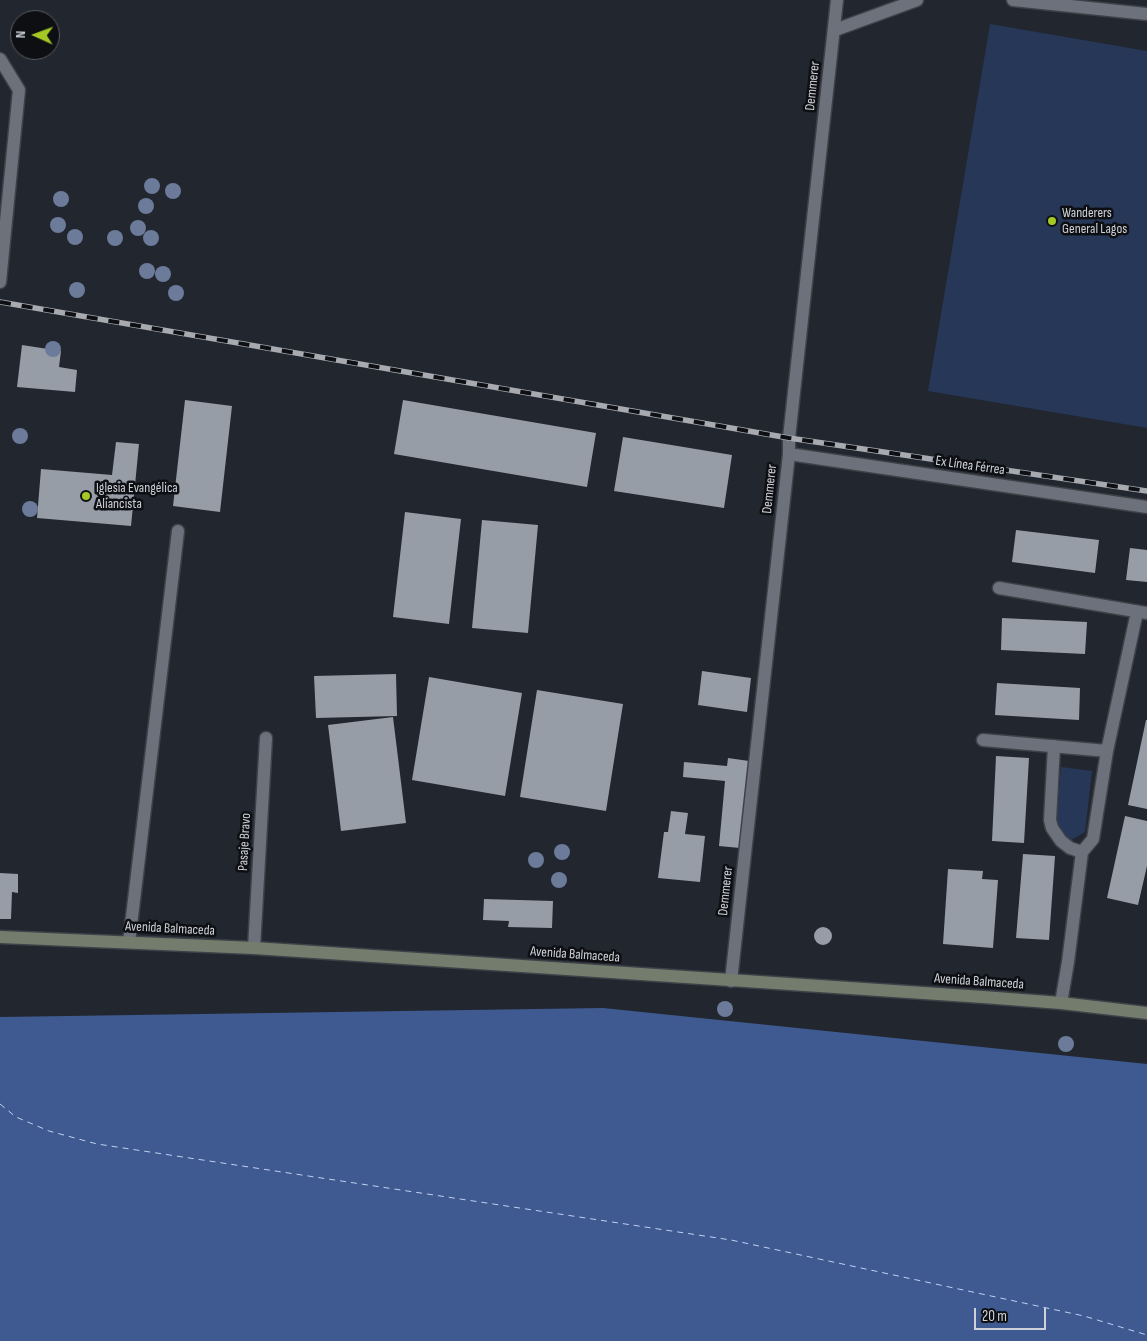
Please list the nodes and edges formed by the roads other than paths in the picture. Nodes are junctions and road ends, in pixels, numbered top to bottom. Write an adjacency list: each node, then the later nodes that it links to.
1 (837, 0): 5 (street, Demmerer)
2 (917, 0): 5 (street)
3 (1013, 0): 4 (street)
4 (1147, 14)
5 (834, 30): 8 (street, Demmerer)
6 (0, 59): 7 (street)
7 (0, 282)
8 (789, 454): 9 (street, Ex Línea Férrea); 21 (street, Demmerer)
9 (1147, 507)
10 (178, 531): 19 (street)
11 (999, 588): 12 (street)
12 (1142, 612): 16 (street)
13 (266, 738): 20 (street, Pasaje Bravo)
14 (983, 740): 15 (street)
15 (1054, 746): 16 (street); 17 (street)
16 (1107, 751): 17 (street)
17 (1082, 852): 22 (street)
18 (0, 937): 19 (main road, Avenida Balmaceda)
19 (129, 942): 20 (main road, Avenida Balmaceda)
20 (254, 948): 21 (main road, Avenida Balmaceda)
21 (731, 981): 22 (main road, Avenida Balmaceda)
22 (1061, 1003): 23 (main road, Avenida Balmaceda)
23 (1147, 1013)

